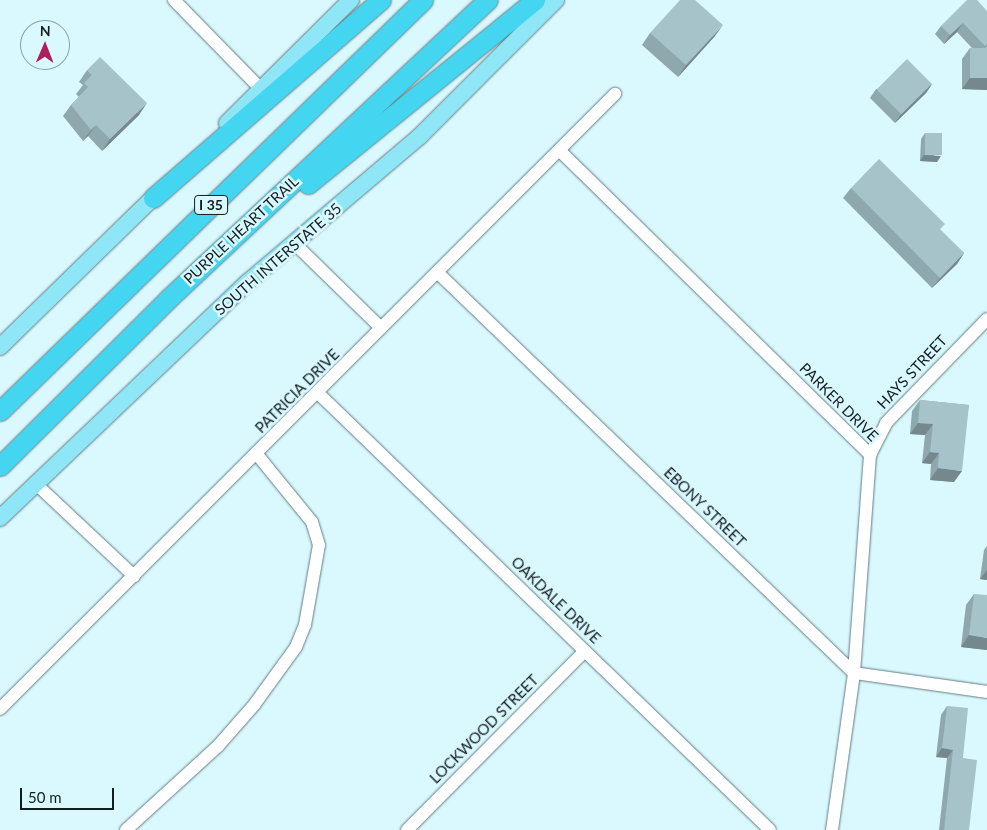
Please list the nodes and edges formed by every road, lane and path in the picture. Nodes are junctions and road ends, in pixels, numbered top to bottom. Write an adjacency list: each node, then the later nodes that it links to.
1 (174, 0): 8 (street)
2 (351, 0): 8 (main road)
3 (381, 0): 11 (highway)
4 (423, 0): 19 (highway, I 35)
5 (488, 0): 14 (highway, PURPLE HEART TRAIL / I 35)
6 (535, 0): 14 (highway)
7 (556, 0): 12 (main road, SOUTH INTERSTATE 35)
8 (261, 89): 11 (main road)
9 (615, 94): 10 (street, PATRICIA DRIVE)
10 (559, 150): 13 (street, PATRICIA DRIVE); 21 (street, PARKER DRIVE)
11 (153, 198): 17 (main road)
12 (295, 244): 16 (street); 23 (main road, SOUTH INTERSTATE 35)
13 (437, 272): 16 (street, PATRICIA DRIVE); 27 (street, EBONY STREET)
14 (168, 299): 22 (highway, PURPLE HEART TRAIL / I 35)
15 (987, 319): 21 (street, HAYS STREET)
16 (381, 328): 18 (street, PATRICIA DRIVE)
17 (0, 347)
18 (319, 394): 20 (street, PATRICIA DRIVE); 26 (street, OAKDALE DRIVE)
19 (0, 411)
20 (256, 453): 25 (street, PATRICIA DRIVE); 30 (street)
21 (870, 455): 27 (street, PARKER DRIVE)
22 (0, 466)
23 (35, 483): 24 (main road, SOUTH INTERSTATE 35); 25 (street)
24 (0, 518)
25 (134, 576): 29 (street, PATRICIA DRIVE)
26 (585, 651): 31 (street, LOCKWOOD STREET); 32 (street, OAKDALE DRIVE)
27 (854, 673): 28 (street); 33 (street, PARKER DRIVE)
28 (987, 692)
29 (0, 709)
30 (126, 830)
31 (407, 830)
32 (770, 830)
33 (832, 830)

